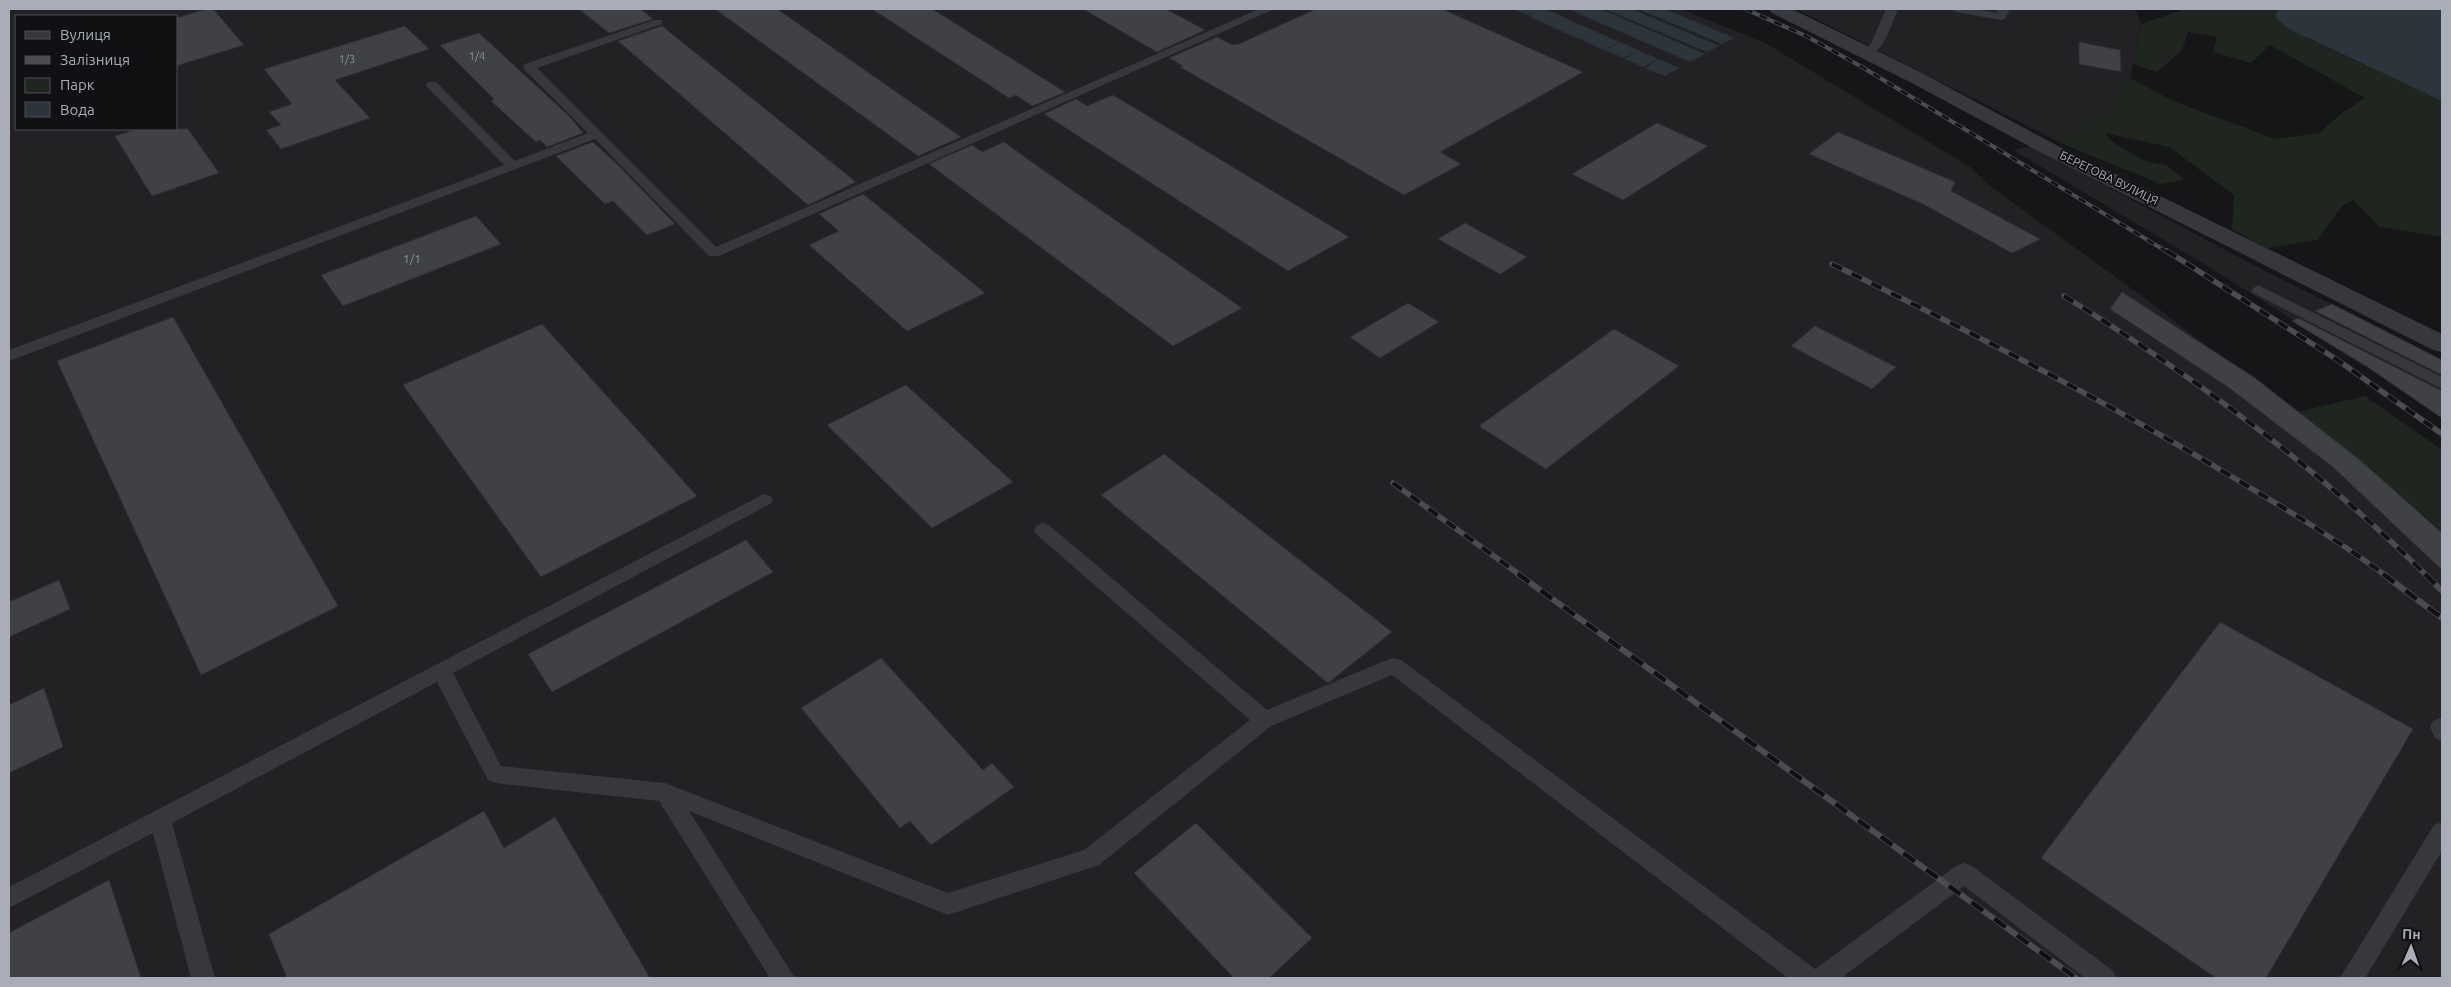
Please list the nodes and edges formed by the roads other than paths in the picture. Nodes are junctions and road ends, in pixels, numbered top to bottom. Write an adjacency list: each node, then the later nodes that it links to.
1 (1268, 9): 9 (lane)
2 (1778, 9): 7 (street, БЕРЕГОВА ВУЛИЦЯ)
3 (1892, 9): 7 (lane)
4 (1956, 9): 5 (lane)
5 (2004, 9)
6 (658, 22): 9 (lane)
7 (1865, 52): 12 (street, БЕРЕГОВА ВУЛИЦЯ)
8 (432, 85): 10 (lane)
9 (597, 134): 10 (lane)
10 (513, 166): 13 (lane)
11 (2258, 290): 14 (lane)
12 (2442, 344)
13 (9, 356)
14 (2441, 384)
15 (764, 500): 17 (lane)
16 (1042, 530): 18 (lane)
17 (441, 670): 21 (lane); 22 (lane)
18 (1264, 720): 21 (lane); 27 (lane)
19 (2442, 726): 20 (lane)
20 (2442, 732)
21 (665, 792): 26 (lane)
22 (160, 818): 24 (lane); 25 (lane)
23 (2442, 832): 30 (lane)
24 (9, 898)
25 (202, 978)
26 (783, 978)
27 (1807, 978)
28 (1822, 978): 29 (lane)
29 (2104, 978)
30 (2352, 978)

